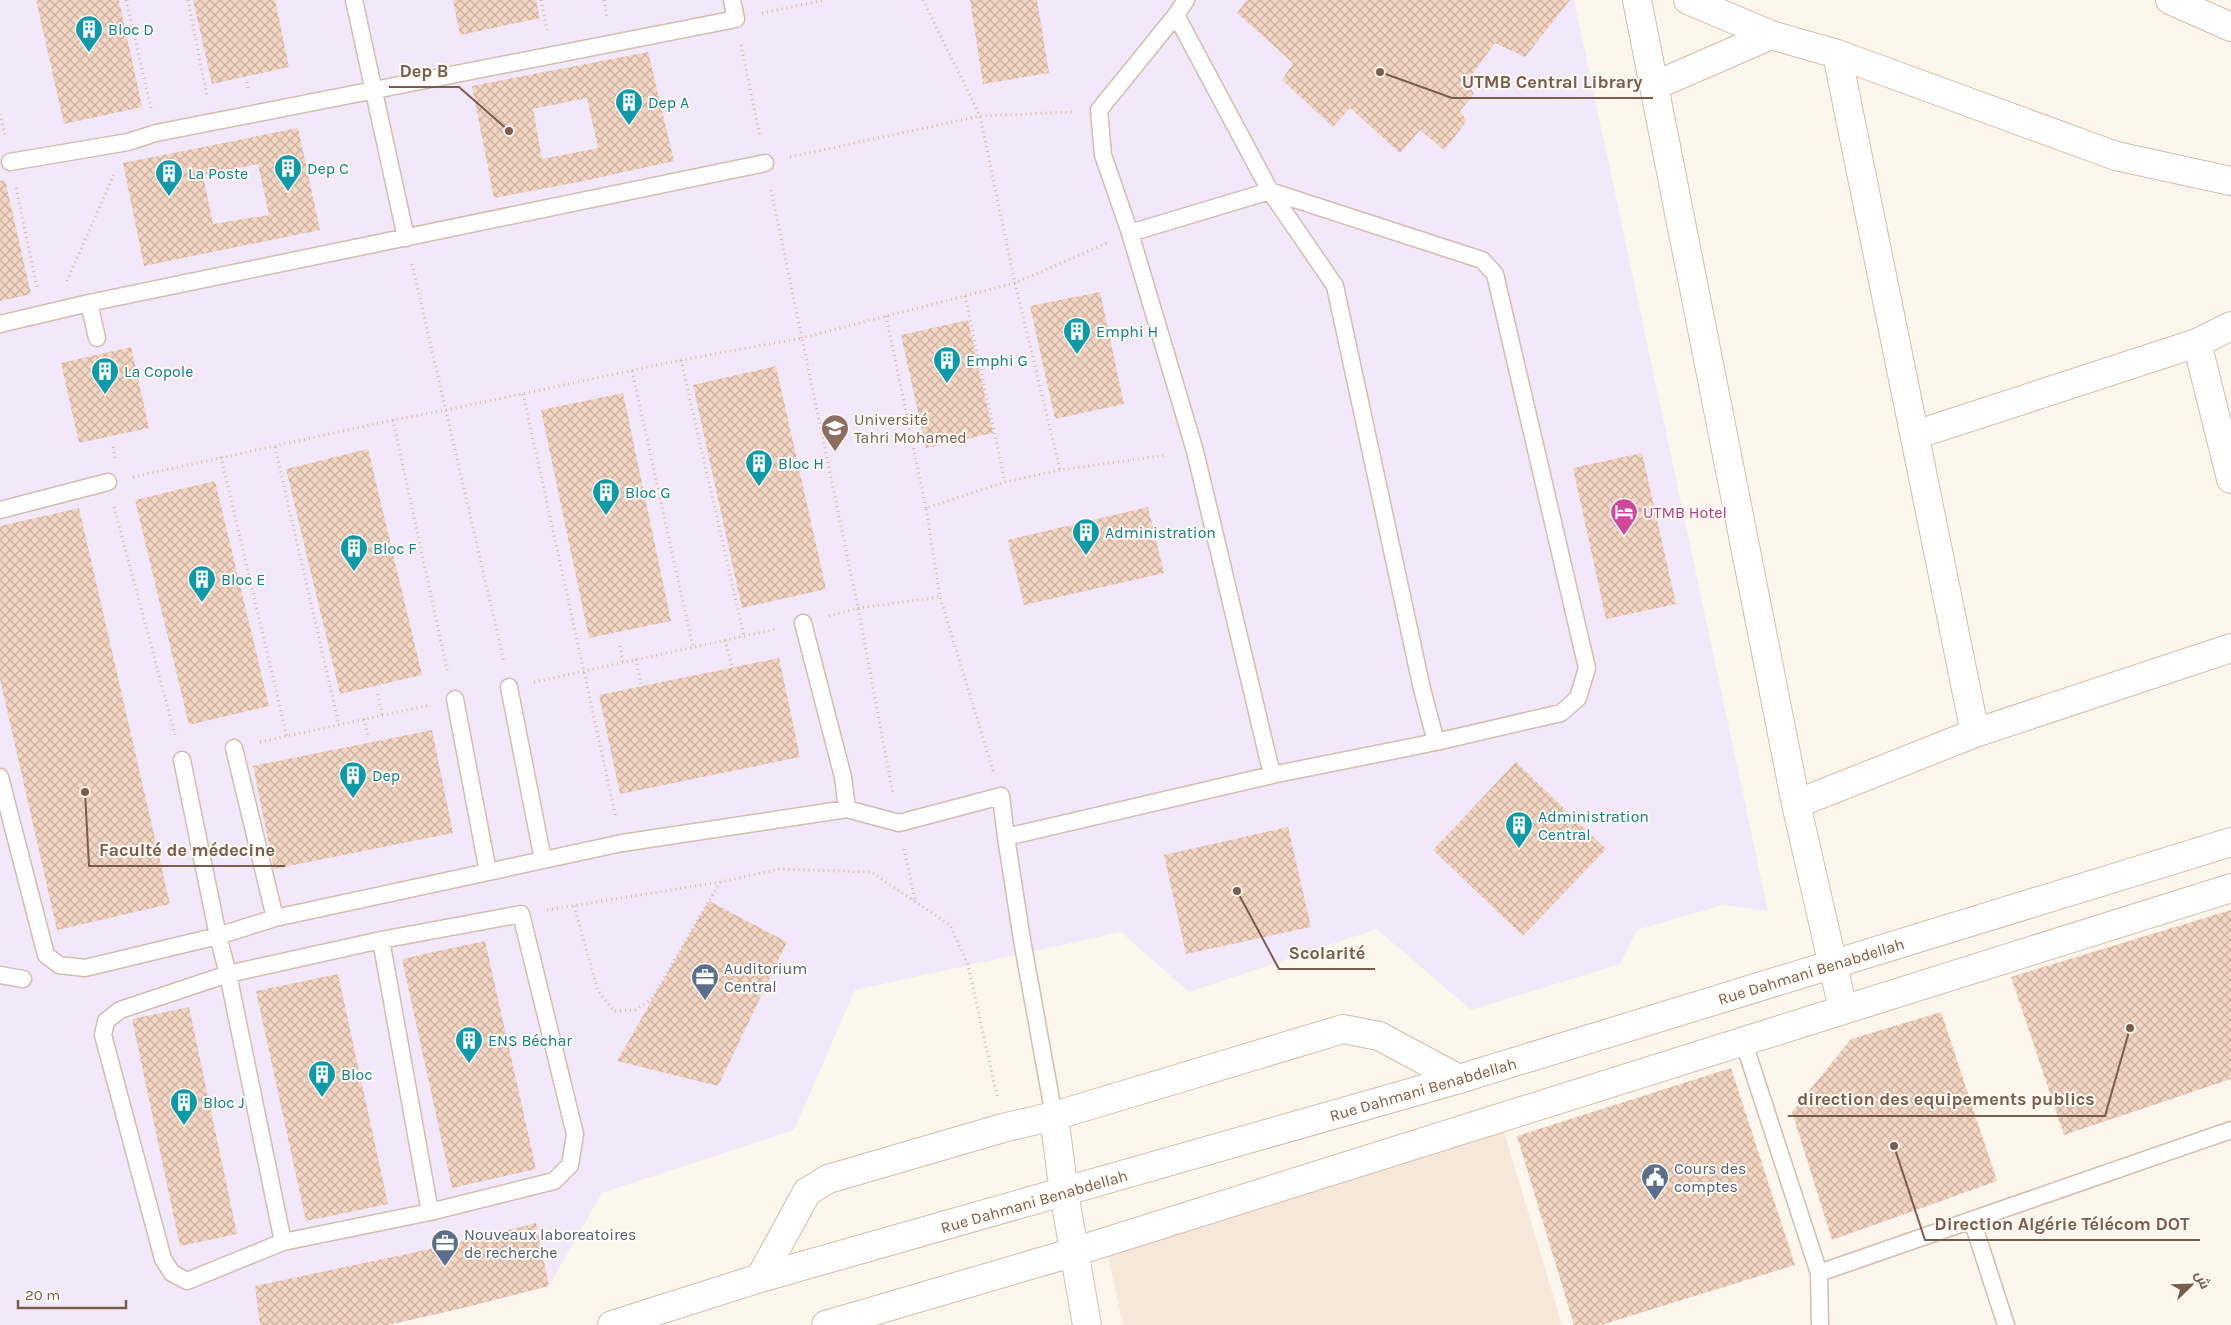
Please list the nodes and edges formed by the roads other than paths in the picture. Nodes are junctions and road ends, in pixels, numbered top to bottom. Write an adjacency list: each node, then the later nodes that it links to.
1 (354, 0): 12 (lane)
2 (732, 0): 12 (lane)
3 (1186, 0): 7 (lane)
4 (1637, 0): 11 (street)
5 (1688, 0): 9 (street)
6 (2170, 0): 8 (street)
7 (1176, 15): 16 (lane); 17 (lane)
8 (2231, 27)
9 (1771, 35): 10 (street); 11 (street)
10 (1837, 54): 15 (street); 24 (street)
11 (1654, 86): 38 (street)
12 (375, 89): 13 (lane); 18 (lane)
13 (10, 162)
14 (765, 163): 18 (lane)
15 (2231, 181)
16 (1270, 191): 17 (lane); 33 (lane); 33 (lane)
17 (1130, 233): 36 (lane)
18 (406, 238): 19 (lane)
19 (89, 303): 20 (lane); 22 (lane)
20 (0, 324)
21 (2231, 326): 23 (street)
22 (97, 338)
23 (2197, 343): 24 (street); 25 (street)
24 (1915, 435): 32 (street)
25 (2231, 479)
26 (108, 482): 27 (lane)
27 (0, 510)
28 (803, 623): 39 (lane)
29 (2231, 648): 32 (street)
30 (509, 687): 42 (lane)
31 (455, 699): 43 (lane)
32 (1975, 733): 38 (street)
33 (1436, 742): 36 (lane)
34 (234, 748): 45 (lane)
35 (182, 760): 46 (lane)
36 (1272, 775): 40 (lane)
37 (0, 777): 46 (lane)
38 (1796, 804): 48 (street)
39 (847, 809): 40 (lane); 42 (lane)
40 (1006, 837): 55 (lane)
41 (2231, 842): 48 (street, Rue Dahmani Benabdellah)
42 (543, 860): 43 (lane)
43 (488, 872): 45 (lane)
44 (2231, 888): 52 (street)
45 (275, 918): 46 (lane)
46 (218, 936): 49 (lane)
47 (381, 940): 49 (lane); 58 (lane); 58 (lane)
48 (1831, 965): 52 (street); 54 (street, Rue Dahmani Benabdellah)
49 (228, 974): 60 (lane); 60 (lane)
50 (0, 975): 51 (lane)
51 (23, 979)
52 (1842, 1009): 53 (street)
53 (1744, 1040): 61 (street); 62 (lane)
54 (1459, 1079): 55 (street); 57 (street, Rue Dahmani Benabdellah)
55 (1054, 1116): 57 (street); 63 (street)
56 (2231, 1130): 59 (lane)
57 (1064, 1193): 61 (street); 63 (street, Rue Dahmani Benabdellah)
58 (430, 1212): 60 (lane)
59 (1972, 1220): 62 (lane); 68 (lane)
60 (283, 1242)
61 (1074, 1252): 65 (street); 66 (street)
62 (1819, 1273): 67 (lane)
63 (760, 1278): 64 (street, Rue Dahmani Benabdellah)
64 (612, 1325)
65 (826, 1325)
66 (1088, 1325)
67 (1820, 1325)
68 (2006, 1325)

